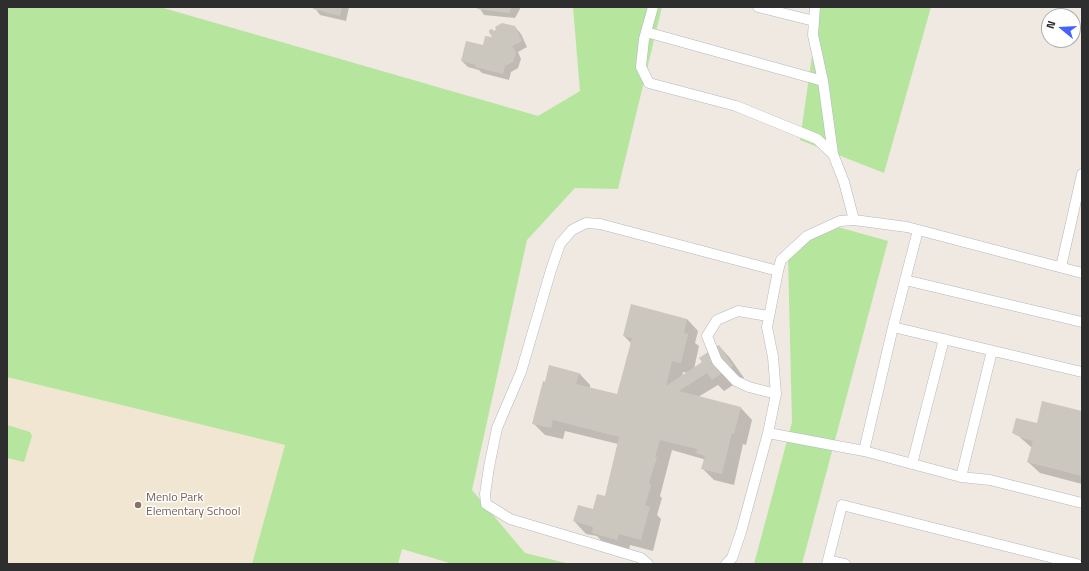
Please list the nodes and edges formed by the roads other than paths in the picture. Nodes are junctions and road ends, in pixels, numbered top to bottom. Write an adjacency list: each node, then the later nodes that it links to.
1 (653, 7): 5 (lane)
2 (758, 7): 4 (lane)
3 (815, 7): 4 (lane)
4 (814, 21): 6 (lane)
5 (646, 32): 6 (lane); 7 (lane)
6 (823, 81): 7 (lane)
7 (833, 154): 9 (lane)
8 (1082, 174): 11 (lane)
9 (854, 220): 10 (lane); 12 (lane)
10 (918, 230): 11 (lane); 14 (lane)
11 (1061, 268): 13 (lane)
12 (778, 271): 15 (lane); 28 (lane)
13 (1082, 273)
14 (905, 280): 16 (lane); 17 (lane)
15 (768, 316): 21 (lane); 21 (lane)
16 (1082, 322)
17 (893, 327): 18 (lane); 23 (lane)
18 (944, 340): 19 (lane); 24 (lane)
19 (992, 351): 20 (lane); 25 (lane)
20 (1082, 372)
21 (776, 394): 22 (lane)
22 (768, 433): 23 (lane); 29 (lane)
23 (864, 451): 24 (lane)
24 (912, 464): 25 (lane)
25 (961, 477): 26 (lane)
26 (1082, 502)
27 (828, 562): 30 (lane); 31 (lane)
28 (648, 564)
29 (726, 564)
30 (845, 564)
31 (1077, 564)

